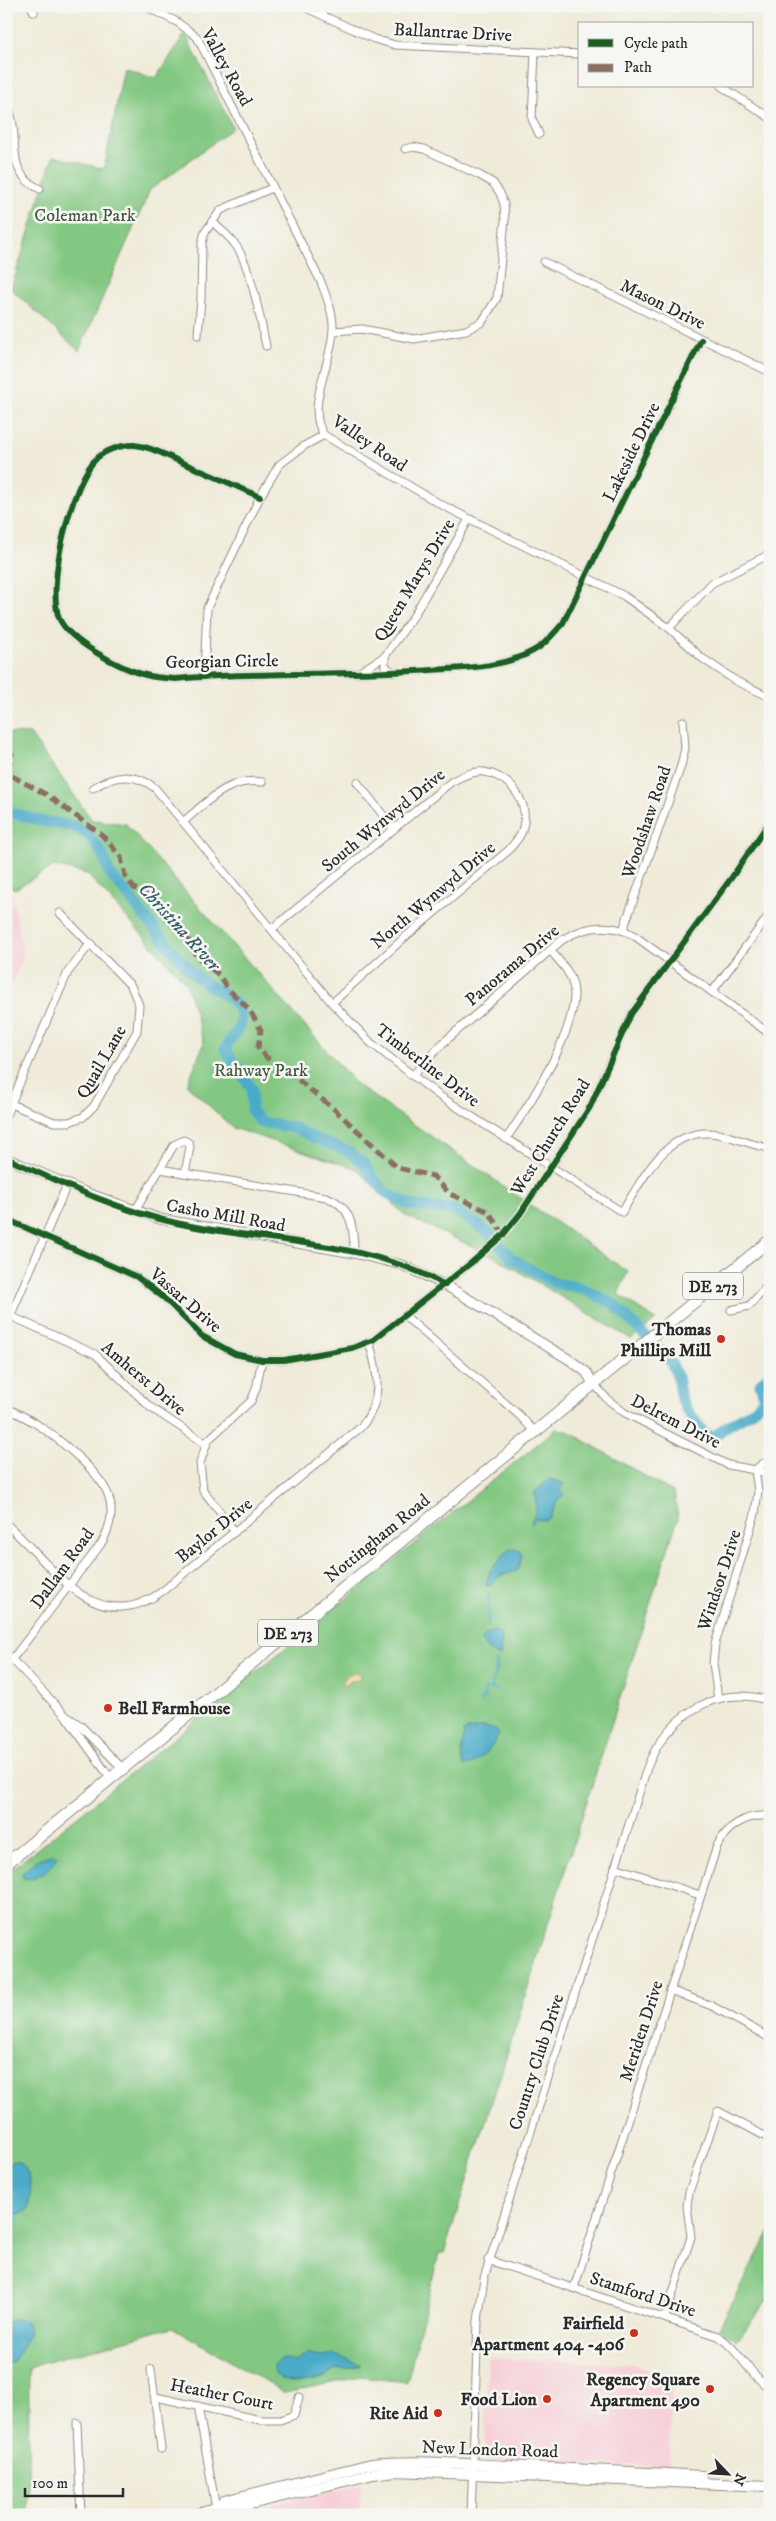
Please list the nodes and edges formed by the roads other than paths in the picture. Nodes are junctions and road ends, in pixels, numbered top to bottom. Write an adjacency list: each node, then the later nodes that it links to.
1 (145, 6): 10 (street, Valley Road)
2 (302, 6): 3 (street, Ballantrae Drive)
3 (535, 52): 4 (street, Ballantrae Drive); 8 (street)
4 (578, 54)
5 (724, 88): 7 (street)
6 (6, 104): 11 (street)
7 (770, 118)
8 (539, 134)
9 (405, 149): 14 (street)
10 (272, 188): 12 (street); 14 (street, Valley Road)
11 (40, 189)
12 (212, 221): 15 (street); 17 (street)
13 (544, 262): 16 (street, Mason Drive)
14 (333, 331): 19 (street, Valley Road)
15 (198, 336)
16 (701, 340): 18 (street, Mason Drive); 23 (street, Lakeside Drive)
17 (266, 346)
18 (770, 372)
19 (324, 436): 20 (street); 21 (street, Valley Road)
20 (260, 497): 28 (street); 28 (street, Georgian Circle)
21 (468, 519): 23 (street, Valley Road); 25 (street, Queen Marys Drive)
22 (770, 554): 24 (street)
23 (586, 576): 24 (street, Valley Road); 27 (street, Georgian Circle)
24 (669, 628): 29 (street, Valley Road)
25 (385, 656): 26 (street, Queen Marys Drive); 27 (street, Queen Marys Drive)
26 (358, 673): 27 (street, Georgian Circle); 28 (street, Georgian Circle)
27 (395, 673)
28 (204, 676)
29 (770, 697)
30 (683, 721): 41 (street, Woodshaw Road)
31 (262, 782): 36 (street)
32 (357, 782): 37 (street)
33 (93, 788): 36 (street, Timberline Drive)
34 (519, 795): 37 (street, South Wynwyd Drive); 46 (street, North Wynwyd Drive)
35 (770, 821): 44 (street, West Church Road)
36 (183, 822): 40 (street, Timberline Drive)
37 (394, 829): 40 (street, South Wynwyd Drive)
38 (60, 913): 42 (street, Quail Lane)
39 (770, 914): 45 (street)
40 (272, 929): 46 (street, Timberline Drive)
41 (623, 930): 43 (street, Panorama Drive); 44 (street, Panorama Drive)
42 (90, 943): 49 (street); 49 (street, Quail Lane)
43 (550, 950): 48 (street, Panorama Drive); 51 (street)
44 (669, 961): 45 (street, Panorama Drive); 54 (street, West Church Road)
45 (712, 992): 47 (street, Panorama Drive)
46 (332, 1003): 48 (street, Timberline Drive)
47 (770, 1034)
48 (412, 1076): 51 (street, Timberline Drive)
49 (11, 1104): 50 (street)
50 (6, 1115)
51 (506, 1139): 54 (street, Timberline Drive)
52 (770, 1148): 54 (street, Timberline Drive)
53 (6, 1158): 57 (street, Casho Mill Road)
54 (551, 1167): 64 (street, West Church Road)
55 (160, 1169): 56 (street); 56 (street); 58 (street)
56 (185, 1173): 62 (street)
57 (67, 1185): 58 (street, Casho Mill Road); 60 (street)
58 (135, 1211): 62 (street, Casho Mill Road)
59 (6, 1219): 60 (street, Vassar Drive)
60 (45, 1236): 66 (street); 70 (street, Vassar Drive)
61 (770, 1240): 71 (main road, Nottingham Road / DE 273)
62 (354, 1252): 64 (street, Casho Mill Road)
63 (770, 1283): 65 (street)
64 (445, 1285): 67 (street, West Church Road); 71 (street, Casho Mill Road)
65 (731, 1310)
66 (8, 1315): 68 (street); 74 (street, Amherst Drive)
67 (406, 1316): 69 (street, Vassar Drive); 73 (street)
68 (6, 1326)
69 (368, 1342): 70 (street, Vassar Drive); 79 (street, Baylor Drive)
70 (262, 1360): 74 (street)
71 (593, 1382): 73 (main road, Nottingham Road / DE 273); 76 (street, Delrem Drive)
72 (6, 1408): 80 (street, Dallam Road)
73 (534, 1431): 86 (main road, Nottingham Road / DE 273)
74 (206, 1444): 79 (street)
75 (770, 1462): 76 (street)
76 (755, 1470): 77 (street, Delrem Drive); 83 (street, Windsor Drive)
77 (770, 1471)
78 (6, 1524): 80 (street, Baylor Drive)
79 (235, 1532): 80 (street, Baylor Drive)
80 (69, 1586): 82 (street, Dallam Road)
81 (6, 1653): 82 (street)
82 (9, 1662): 85 (street)
83 (718, 1699): 84 (street, Country Club Drive); 90 (street, Country Club Drive)
84 (770, 1701)
85 (66, 1716): 86 (street); 87 (street)
86 (123, 1769): 87 (main road, Nottingham Road / DE 273)
87 (110, 1779): 89 (main road, Nottingham Road / DE 273)
88 (770, 1816): 91 (street, Meriden Drive)
89 (6, 1864)
90 (615, 1867): 91 (street); 95 (street, Country Club Drive)
91 (700, 1895): 92 (street, Meriden Drive)
92 (670, 1990): 93 (street); 96 (street, Meriden Drive)
93 (770, 2038)
94 (770, 2139): 97 (street)
95 (488, 2260): 96 (street, Stamford Drive); 105 (street, Country Club Drive)
96 (574, 2288): 97 (street, Stamford Drive)
97 (665, 2317): 99 (street, Stamford Drive)
98 (152, 2368): 100 (street)
99 (770, 2388)
100 (156, 2397): 102 (street, Heather Court); 104 (street)
101 (299, 2397): 102 (street, Heather Court)
102 (198, 2406): 108 (street)
103 (77, 2423): 109 (street)
104 (161, 2448)
105 (473, 2469): 106 (main road, New London Road); 107 (main road, New London Road); 108 (main road, New London Road); 111 (street, Country Club Drive)
106 (770, 2479)
107 (770, 2486)
108 (216, 2509): 110 (main road, New London Road)
109 (81, 2515)
110 (193, 2515)
111 (471, 2515)

